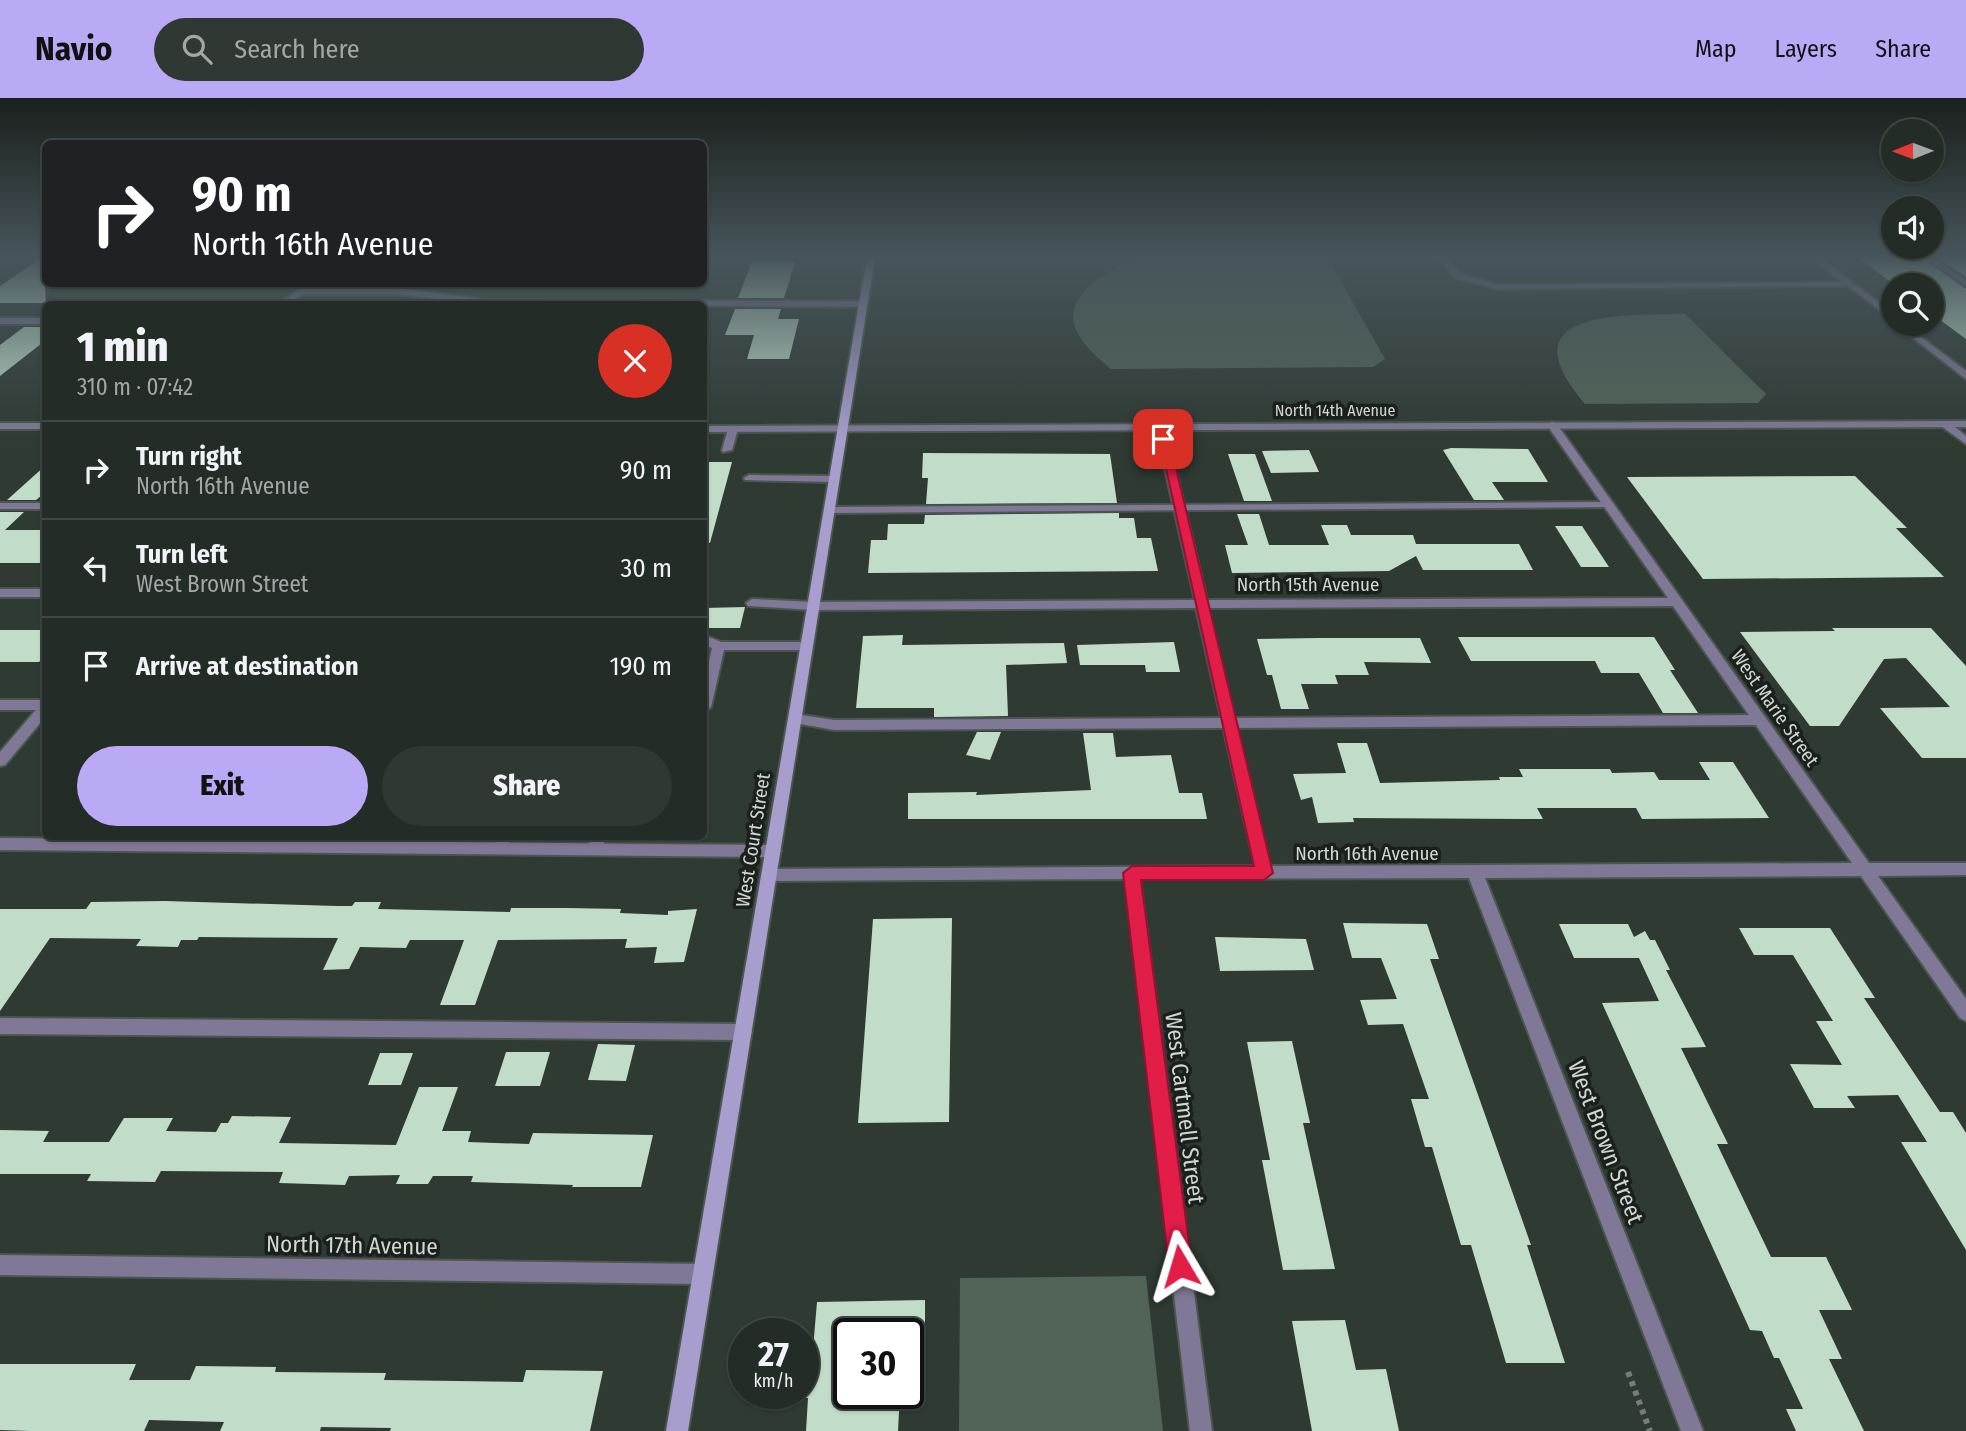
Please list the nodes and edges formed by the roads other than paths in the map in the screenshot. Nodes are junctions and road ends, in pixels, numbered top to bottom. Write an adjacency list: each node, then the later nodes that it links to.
1 (860, 319): 14 (main road, West Court Street)
2 (0, 321): 3 (street)
3 (42, 321)
4 (1914, 336): 5 (street)
5 (1966, 376)
6 (1945, 424): 7 (street, North 14th Avenue); 8 (street, North 14th Avenue); 15 (street)
7 (1966, 424)
8 (1552, 425): 11 (street, North 14th Avenue); 19 (street, West Marie Street)
9 (0, 426): 10 (street)
10 (42, 426)
11 (1160, 426): 14 (street, North 14th Avenue); 22 (street)
12 (707, 429): 13 (street, North 14th Avenue)
13 (733, 429): 14 (street, North 14th Avenue); 16 (street)
14 (842, 430): 18 (main road, West Court Street)
15 (1966, 441)
16 (727, 450)
17 (749, 478): 18 (street)
18 (834, 479): 23 (main road, West Court Street)
19 (1609, 505): 22 (street); 26 (street, West Marie Street)
20 (0, 506): 21 (street)
21 (42, 506)
22 (1180, 508): 23 (street); 28 (street)
23 (829, 510): 29 (main road, West Court Street)
24 (0, 593): 25 (street)
25 (42, 593)
26 (1677, 602): 28 (street, North 15th Avenue); 38 (street, West Marie Street)
27 (752, 603): 29 (street, North 15th Avenue)
28 (1202, 604): 29 (street, North 15th Avenue); 39 (street)
29 (813, 606): 32 (main road, West Court Street)
30 (707, 640): 31 (street)
31 (719, 646): 32 (street); 33 (street)
32 (807, 646): 37 (main road, West Court Street)
33 (707, 695)
34 (0, 705): 35 (street)
35 (42, 706)
36 (42, 711): 40 (street)
37 (795, 719): 39 (street); 46 (main road, West Court Street)
38 (1760, 720): 39 (street); 48 (street, West Marie Street)
39 (1229, 722): 51 (street)
40 (0, 761)
41 (304, 842): 42 (street); 45 (street)
42 (390, 842): 43 (street)
43 (503, 842): 44 (street)
44 (597, 843): 46 (street)
45 (0, 844)
46 (773, 851): 52 (main road, West Court Street)
47 (1966, 869): 48 (street, North 16th Avenue)
48 (1865, 870): 49 (street, North 16th Avenue); 53 (street, West Marie Street)
49 (1475, 872): 51 (street, North 16th Avenue); 60 (street, West Brown Street)
50 (1132, 873): 51 (street, North 16th Avenue); 52 (street, North 16th Avenue); 59 (street, West Cartmell Street)
51 (1264, 873)
52 (769, 875): 55 (main road, West Court Street)
53 (1966, 1013)
54 (0, 1026): 55 (street)
55 (743, 1032): 57 (main road, West Court Street)
56 (0, 1265): 57 (street, North 17th Avenue)
57 (703, 1274): 58 (main road, West Court Street)
58 (677, 1431)
59 (1201, 1431)
60 (1692, 1431)

